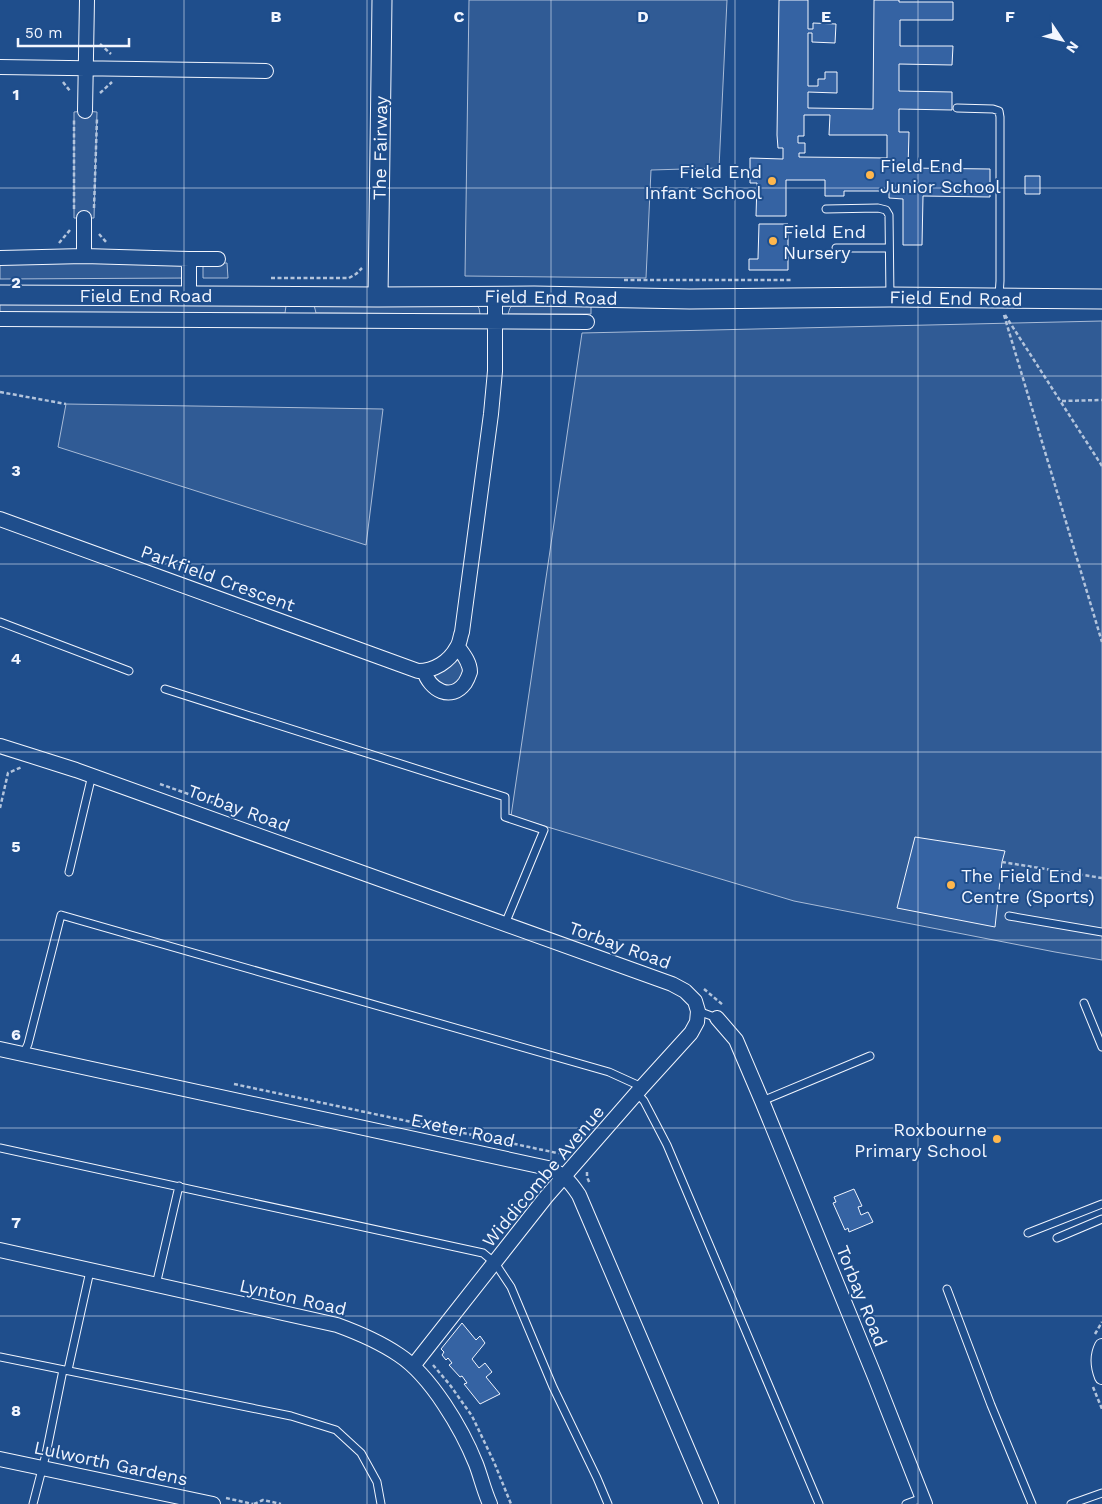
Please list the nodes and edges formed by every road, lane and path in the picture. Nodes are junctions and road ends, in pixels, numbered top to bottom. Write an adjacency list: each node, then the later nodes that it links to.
1 (87, 0): 4 (street)
2 (382, 0): 23 (street, The Fairway)
3 (0, 67): 4 (street)
4 (86, 68): 5 (street); 7 (street)
5 (266, 71)
6 (957, 108): 25 (lane)
7 (86, 111): 9 (path); 9 (path)
8 (826, 209): 13 (lane)
9 (84, 215): 14 (street)
10 (73, 228): 11 (path)
11 (58, 244)
12 (836, 248): 13 (lane)
13 (888, 248): 24 (lane)
14 (84, 256): 15 (street); 16 (street)
15 (0, 258)
16 (189, 259): 17 (street); 21 (street)
17 (218, 259)
18 (365, 261): 19 (path)
19 (268, 278)
20 (0, 295): 21 (street, Field End Road)
21 (189, 296): 23 (street, Field End Road)
22 (495, 296): 23 (street, Field End Road); 24 (street, Field End Road); 28 (street)
23 (378, 297)
24 (890, 297): 25 (street, Field End Road)
25 (998, 299): 26 (street, Field End Road)
26 (1102, 299)
27 (0, 320): 28 (street)
28 (495, 322): 29 (street); 38 (street)
29 (587, 322)
30 (0, 392): 33 (path)
31 (1102, 400): 32 (path)
32 (1062, 401): 34 (path); 37 (path)
33 (66, 404)
34 (1102, 466)
35 (0, 519): 40 (street, Parkfield Crescent)
36 (0, 622): 39 (lane)
37 (1102, 642)
38 (458, 647): 40 (street); 40 (street)
39 (129, 671)
40 (424, 671)
41 (165, 689): 51 (lane)
42 (1, 753): 43 (street, Torbay Road); 46 (path)
43 (92, 775): 48 (lane); 51 (street, Torbay Road)
44 (159, 783): 45 (path)
45 (220, 805)
46 (0, 808)
47 (1002, 862): 49 (path)
48 (69, 872)
49 (1102, 878)
50 (1008, 916): 52 (lane)
51 (505, 924): 55 (street, Torbay Road)
52 (1102, 932)
53 (704, 988): 56 (path)
54 (1084, 1003): 57 (lane)
55 (698, 1011): 56 (lane, Torbay Road); 62 (street, Widdicombe Avenue)
56 (722, 1014): 63 (street, Torbay Road)
57 (1102, 1047)
58 (0, 1049): 59 (street, Exeter Road)
59 (24, 1054): 62 (lane); 66 (street, Exeter Road)
60 (870, 1056): 63 (lane)
61 (234, 1084): 65 (path)
62 (640, 1090): 65 (street, Widdicombe Avenue); 97 (lane)
63 (762, 1101): 87 (street, Torbay Road)
64 (0, 1148): 68 (lane)
65 (580, 1159): 66 (street, Widdicombe Avenue); 67 (path)
66 (564, 1176): 74 (street, Widdicombe Avenue); 96 (street)
67 (591, 1185)
68 (179, 1186): 74 (lane); 76 (lane)
69 (1102, 1204): 71 (lane)
70 (1102, 1219): 72 (lane)
71 (1028, 1233)
72 (1057, 1238)
73 (0, 1250): 75 (street, Lynton Road)
74 (495, 1263): 80 (street, Widdicombe Avenue); 95 (lane)
75 (90, 1271): 76 (street, Lynton Road); 81 (lane)
76 (156, 1285): 80 (street, Lynton Road)
77 (947, 1289): 99 (lane)
78 (1102, 1346): 82 (street)
79 (0, 1357): 81 (lane)
80 (413, 1366): 85 (street, Lynton Road)
81 (66, 1370): 84 (lane); 92 (lane)
82 (1102, 1377)
83 (0, 1459): 84 (street, Lulworth Gardens)
84 (42, 1467): 88 (lane); 89 (street, Lulworth Gardens)
85 (483, 1489): 93 (street); 94 (street, Lynton Road)
86 (1102, 1493): 100 (lane)
87 (924, 1501): 98 (lane)
88 (33, 1504)
89 (213, 1504)
90 (254, 1504): 91 (path)
91 (281, 1504)
92 (382, 1504)
93 (482, 1504)
94 (490, 1504)
95 (608, 1504)
96 (711, 1504)
97 (819, 1504)
98 (906, 1504)
99 (1030, 1504)
100 (1071, 1504)

